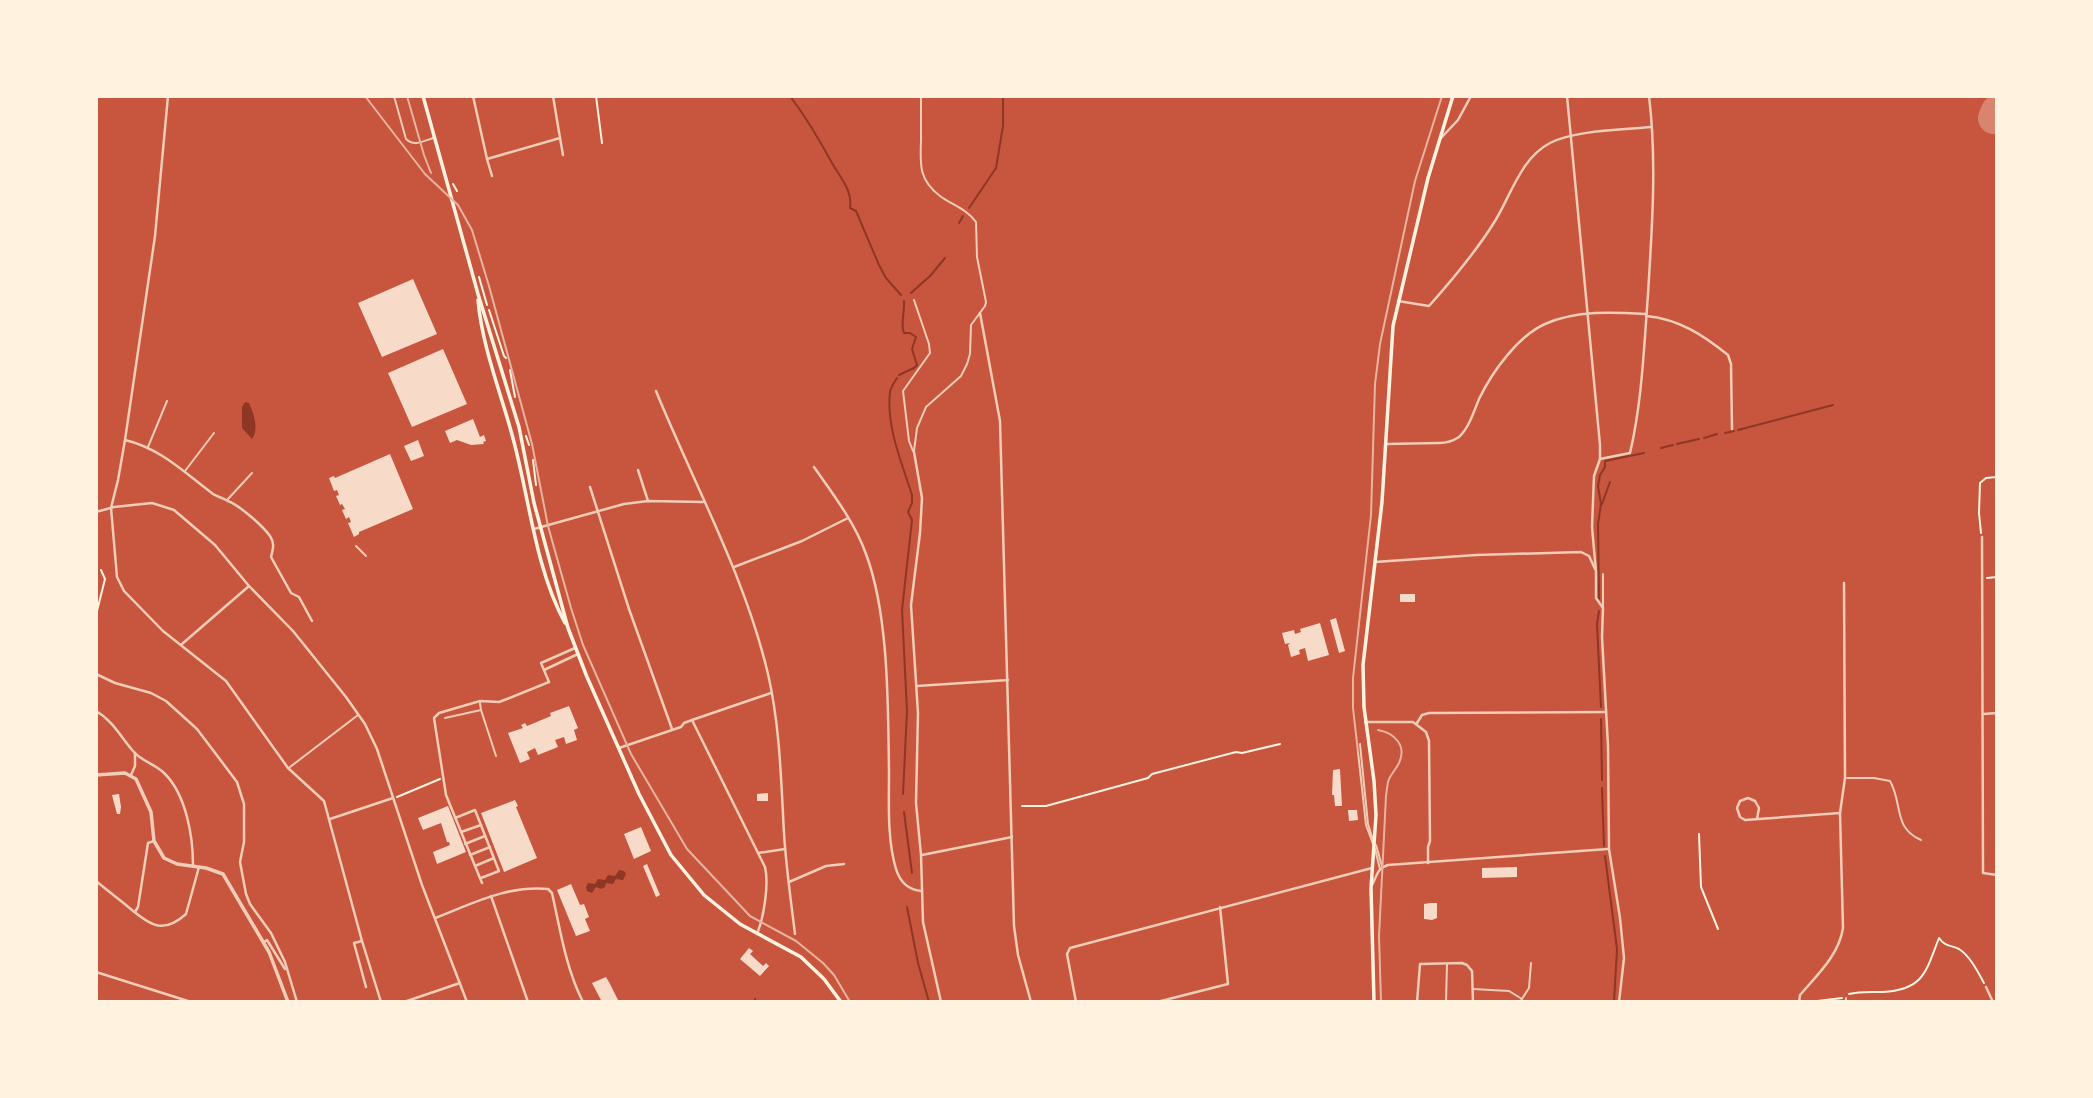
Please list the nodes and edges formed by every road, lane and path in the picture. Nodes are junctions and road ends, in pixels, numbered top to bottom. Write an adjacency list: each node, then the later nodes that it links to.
1 (168, 96): 33 (street)
2 (394, 96): 14 (lane)
3 (423, 96): 14 (main road)
4 (473, 96): 19 (street)
5 (553, 96): 15 (street)
6 (596, 96): 17 (path)
7 (921, 96): 25 (lane)
8 (1453, 96): 16 (main road)
9 (1471, 96): 16 (street)
10 (1567, 96): 13 (street)
11 (1649, 96): 12 (street)
12 (1651, 127): 13 (street); 27 (street)
13 (1570, 135): 24 (street); 26 (street)
14 (434, 138): 22 (main road)
15 (560, 138): 18 (street); 19 (street)
16 (1438, 140): 24 (main road)
17 (602, 143)
18 (563, 155)
19 (487, 159): 20 (street)
20 (492, 176)
21 (476, 269): 28 (path)
22 (478, 294): 51 (main road); 52 (main road)
23 (914, 300): 36 (lane)
24 (1398, 301): 34 (main road)
25 (980, 313): 36 (lane); 74 (street)
26 (1588, 314): 27 (street); 34 (street); 37 (street)
27 (1646, 315): 31 (street); 37 (street)
28 (506, 358)
29 (656, 391): 46 (street)
30 (167, 401): 35 (lane)
31 (1732, 429)
32 (214, 433): 40 (lane)
33 (125, 440): 35 (street); 47 (street)
34 (1386, 444): 56 (main road)
35 (148, 447): 40 (street)
36 (914, 452): 75 (street)
37 (1600, 459): 59 (street)
38 (814, 467): 50 (street)
39 (638, 470): 45 (street)
40 (185, 471): 44 (street)
41 (252, 473): 44 (lane)
42 (1997, 477): 53 (path)
43 (590, 487): 49 (street)
44 (227, 500): 67 (street)
45 (648, 501): 46 (street); 49 (street)
46 (704, 502): 57 (street)
47 (111, 508): 48 (street); 64 (street); 69 (street)
48 (96, 512)
49 (597, 512): 51 (street); 88 (street)
50 (848, 518): 57 (street); 135 (street)
51 (540, 528): 52 (street); 68 (main road)
52 (534, 529): 68 (main road)
53 (1982, 537): 62 (street)
54 (356, 546): 55 (lane)
55 (366, 556)
56 (1375, 562): 59 (street); 86 (main road)
57 (734, 567): 76 (street)
58 (101, 570): 66 (path)
59 (1596, 572): 65 (street)
60 (1604, 574): 65 (lane)
61 (1997, 577): 62 (path)
62 (1982, 579): 82 (street)
63 (1844, 583): 101 (street)
64 (249, 586): 69 (street); 83 (street)
65 (1603, 608): 80 (street)
66 (96, 615)
67 (312, 621)
68 (568, 628): 70 (main road)
69 (181, 644): 97 (street)
70 (575, 648): 71 (main road); 72 (street)
71 (578, 654): 72 (street); 91 (main road)
72 (544, 670): 77 (street)
73 (96, 674): 148 (street)
74 (1008, 680): 75 (street); 112 (street)
75 (916, 686): 122 (street)
76 (772, 693): 85 (street); 118 (street)
77 (480, 701): 78 (lane); 100 (street)
78 (481, 710): 84 (lane); 94 (lane)
79 (96, 711): 93 (street)
80 (1606, 712): 87 (street); 119 (street)
81 (1997, 713): 82 (street)
82 (1983, 714): 131 (street)
83 (359, 715): 97 (lane); 102 (street)
84 (445, 718)
85 (692, 720): 88 (street); 120 (street)
86 (1365, 722): 87 (street); 115 (main road)
87 (1417, 723): 124 (street)
88 (672, 730): 91 (street)
89 (1280, 744): 103 (path)
90 (1360, 744): 115 (lane)
91 (619, 748): 141 (main road)
92 (1358, 752): 115 (lane)
93 (135, 753): 95 (street); 96 (street)
94 (496, 757)
95 (145, 761): 96 (street); 126 (street)
96 (135, 765): 99 (street)
97 (288, 768): 106 (street)
98 (96, 775): 99 (street)
99 (131, 775): 114 (street)
100 (444, 776): 102 (path); 105 (street)
101 (1845, 778): 104 (street); 113 (lane)
102 (394, 798): 106 (street); 139 (street)
103 (1022, 806)
104 (1840, 813): 107 (street); 155 (street)
105 (455, 818): 108 (street); 109 (street)
106 (330, 819): 143 (street)
107 (1757, 819): 107 (street)
108 (481, 825): 109 (street); 111 (street)
109 (461, 832): 116 (street)
110 (1699, 834): 140 (path)
111 (485, 836): 116 (street); 117 (street)
112 (1012, 837): 122 (street); 166 (street)
113 (1921, 840)
114 (154, 841): 126 (street); 138 (street)
115 (1374, 843): 129 (main road); 130 (lane)
116 (466, 844): 121 (street)
117 (489, 847): 121 (street); 123 (street)
118 (785, 849): 120 (street); 133 (street)
119 (1609, 849): 124 (street); 173 (street)
120 (758, 853): 141 (street)
121 (470, 855): 128 (street)
122 (921, 855): 135 (street)
123 (494, 858): 128 (street); 128 (street)
124 (1428, 863): 130 (street)
125 (844, 864): 133 (street)
126 (193, 865): 127 (street)
127 (199, 866): 138 (street); 144 (street)
128 (475, 866)
129 (1372, 868): 134 (main road); 137 (street)
130 (1381, 868): 134 (street)
131 (1997, 875)
132 (96, 881): 138 (street)
133 (789, 882): 142 (street)
134 (1371, 888): 169 (main road)
135 (922, 891): 165 (street)
136 (491, 896): 139 (street); 162 (street); 163 (street)
137 (1220, 907): 167 (street); 168 (street)
138 (135, 912)
139 (435, 918): 149 (street)
140 (1718, 929)
141 (757, 934): 164 (main road)
142 (794, 934)
143 (362, 941): 150 (street); 159 (street)
144 (264, 942): 148 (street); 157 (street)
145 (1531, 963): 153 (lane)
146 (1447, 964): 152 (street); 170 (street); 171 (lane)
147 (96, 972): 156 (street)
148 (287, 972): 158 (street)
149 (460, 984): 160 (street); 161 (street)
150 (366, 987)
151 (1986, 987): 154 (path); 175 (street)
152 (1473, 989): 153 (lane); 172 (street)
153 (1521, 1000)
154 (1846, 1000): 174 (path)
155 (1799, 1001)
156 (191, 1002)
157 (288, 1002)
158 (297, 1002)
159 (380, 1002)
160 (404, 1002)
161 (467, 1002)
162 (528, 1002)
163 (583, 1002)
164 (841, 1002)
165 (941, 1002)
166 (1031, 1002)
167 (1076, 1002)
168 (1157, 1002)
169 (1374, 1002)
170 (1417, 1002)
171 (1446, 1002)
172 (1472, 1002)
173 (1619, 1002)
174 (1810, 1002)
175 (1993, 1002)

